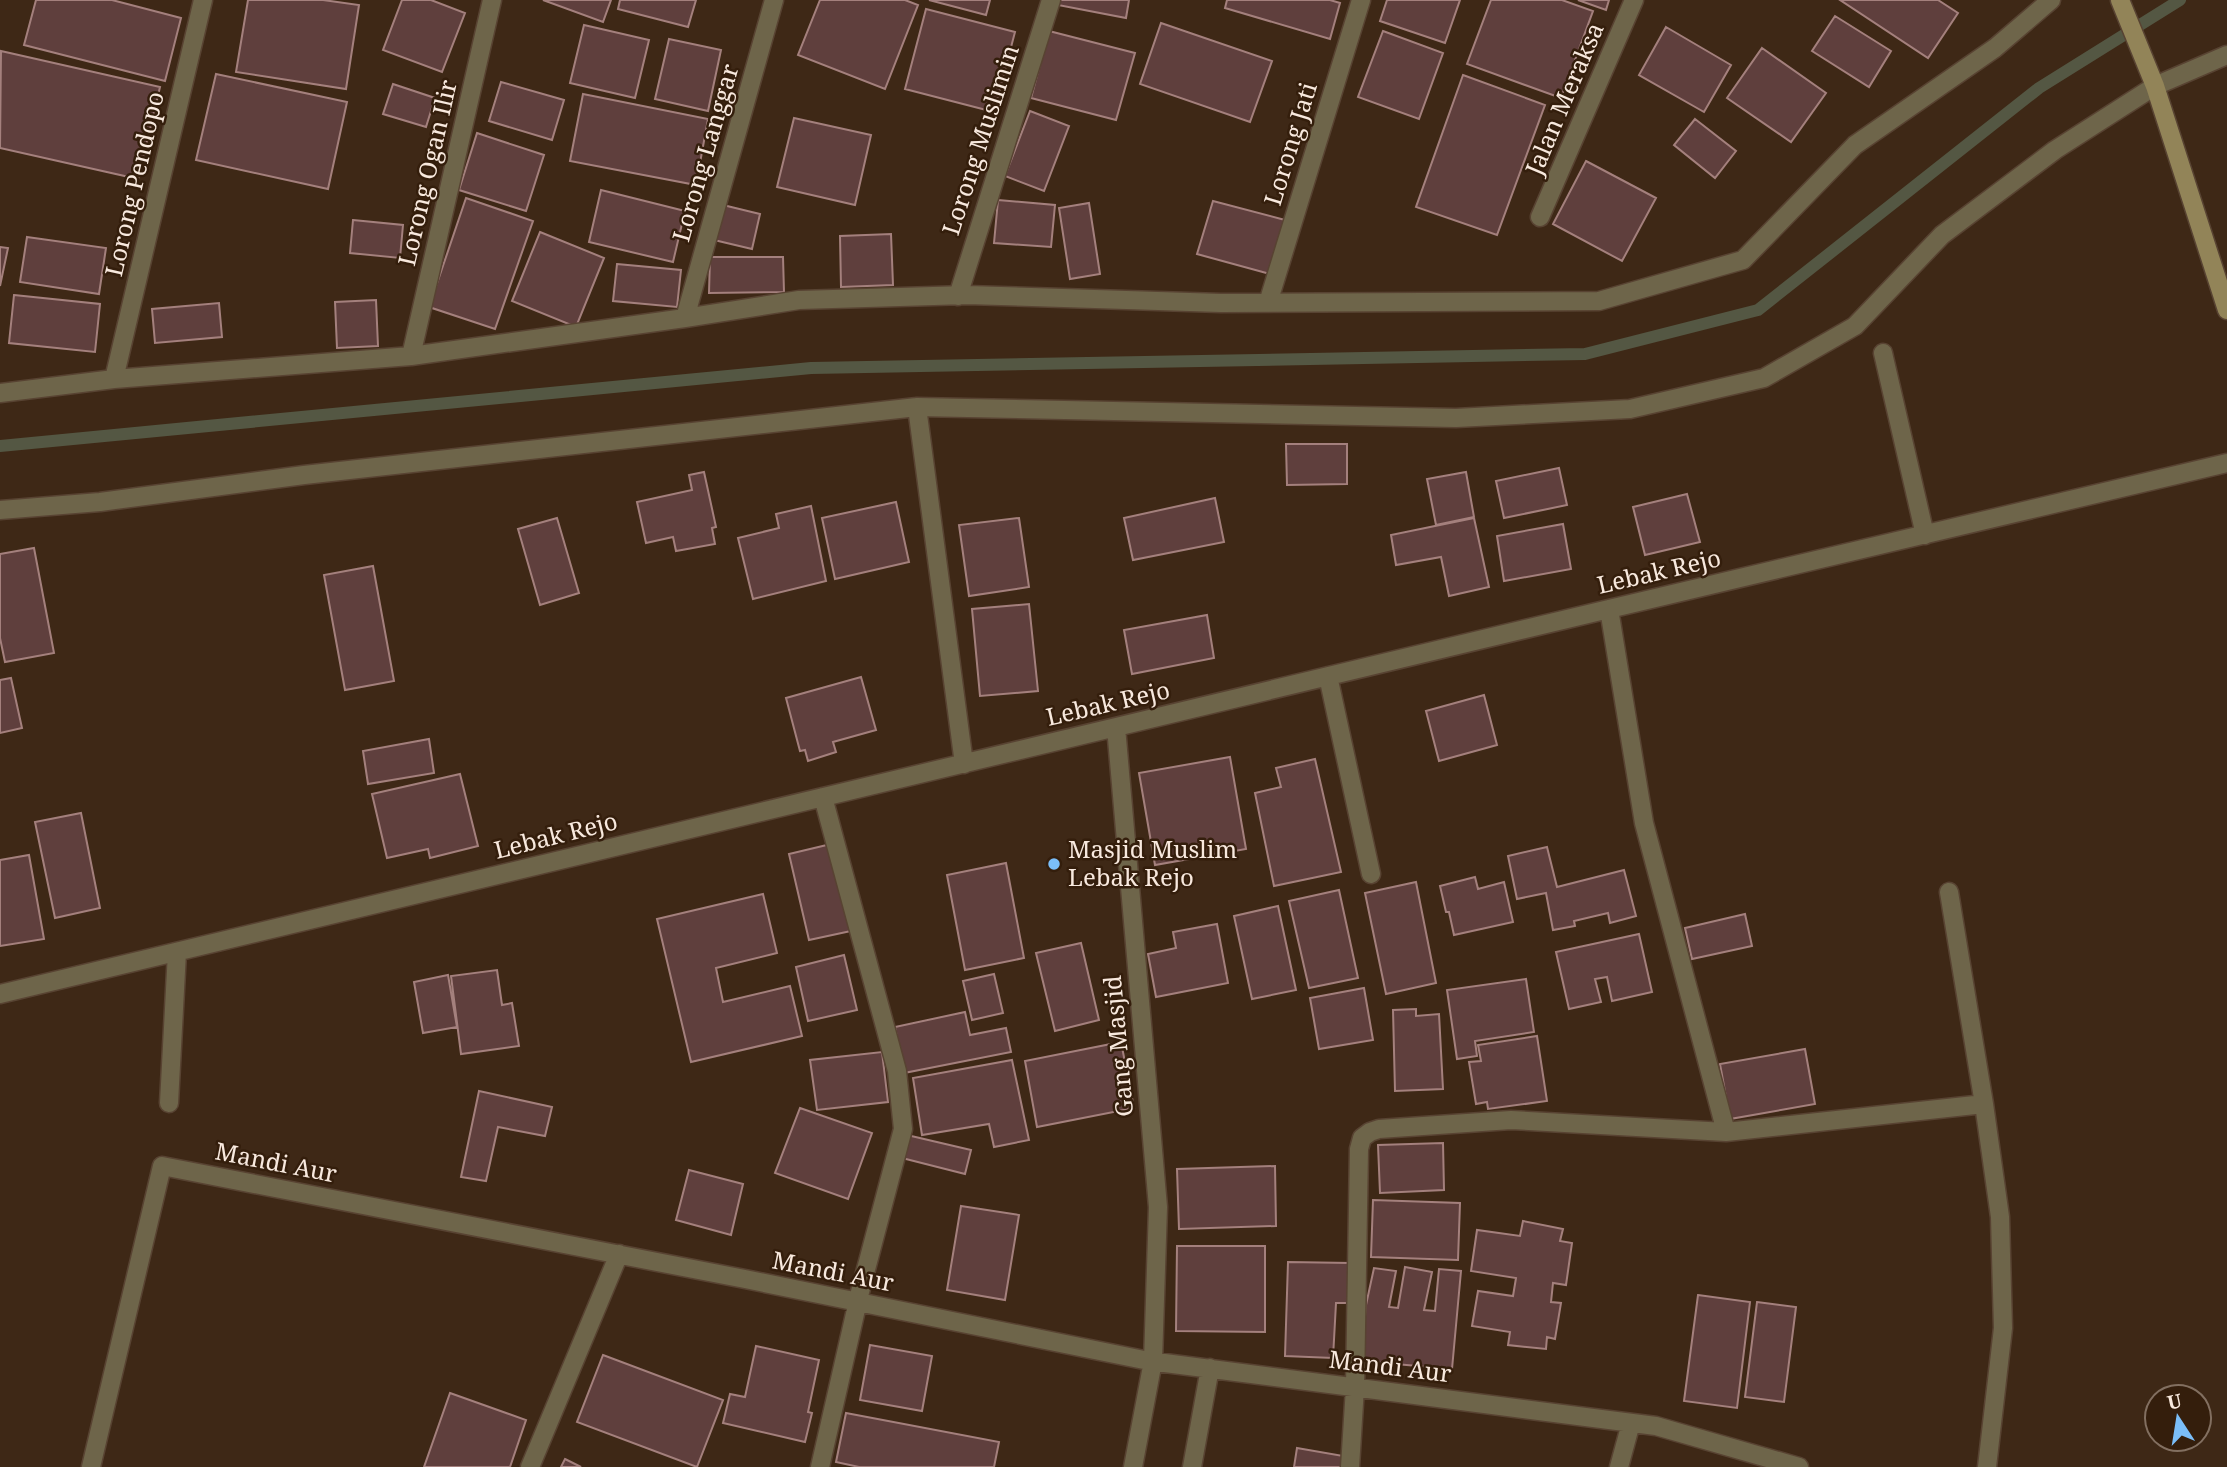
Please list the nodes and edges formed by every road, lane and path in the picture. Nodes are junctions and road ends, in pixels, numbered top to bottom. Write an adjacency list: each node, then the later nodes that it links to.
1 (203, 0): 18 (street, Lorong Pendopo)
2 (492, 0): 17 (street, Lorong Ogan Ilir)
3 (774, 0): 15 (street, Lorong Langgar)
4 (1051, 0): 12 (street, Lorong Muslimin)
5 (1361, 0): 13 (street, Lorong Jati)
6 (1634, 0): 11 (street, Jalan Meraksa)
7 (2051, 0): 13 (street)
8 (2120, 0): 10 (street)
9 (2227, 55): 10 (street)
10 (2155, 86): 14 (street); 20 (street)
11 (1540, 217)
12 (958, 296): 13 (street); 15 (street)
13 (1268, 303)
14 (2227, 310)
15 (685, 318): 17 (street)
16 (1882, 353): 23 (street)
17 (411, 356): 18 (street)
18 (114, 379): 19 (street)
19 (0, 393)
20 (917, 407): 22 (street); 27 (street)
21 (2227, 463): 23 (street, Lebak Rejo)
22 (0, 510)
23 (1925, 535): 24 (street, Lebak Rejo)
24 (1609, 609): 25 (street, Lebak Rejo); 35 (street)
25 (1328, 676): 26 (street, Lebak Rejo); 29 (street)
26 (1116, 727): 27 (street, Lebak Rejo); 38 (street, Gang Masjid)
27 (964, 764): 28 (street, Lebak Rejo)
28 (823, 797): 31 (street, Lebak Rejo); 37 (street)
29 (1371, 874)
30 (1949, 892): 34 (street)
31 (177, 952): 32 (street, Lebak Rejo); 33 (street)
32 (0, 994)
33 (169, 1103)
34 (1984, 1104): 35 (street); 50 (street)
35 (1726, 1132): 40 (street)
36 (619, 1254): 37 (street, Mandi Aur); 42 (street, Mandi Aur); 43 (street)
37 (859, 1302): 38 (street, Mandi Aur); 44 (street)
38 (1153, 1361): 39 (street, Mandi Aur); 45 (street, Gang Masjid)
39 (1210, 1368): 40 (street, Mandi Aur); 46 (street)
40 (1355, 1387): 41 (street, Mandi Aur); 47 (street)
41 (1631, 1423): 48 (street); 49 (street, Mandi Aur)
42 (91, 1467)
43 (530, 1467)
44 (820, 1467)
45 (1133, 1467)
46 (1192, 1467)
47 (1350, 1467)
48 (1619, 1467)
49 (1799, 1467)
50 (1987, 1467)

